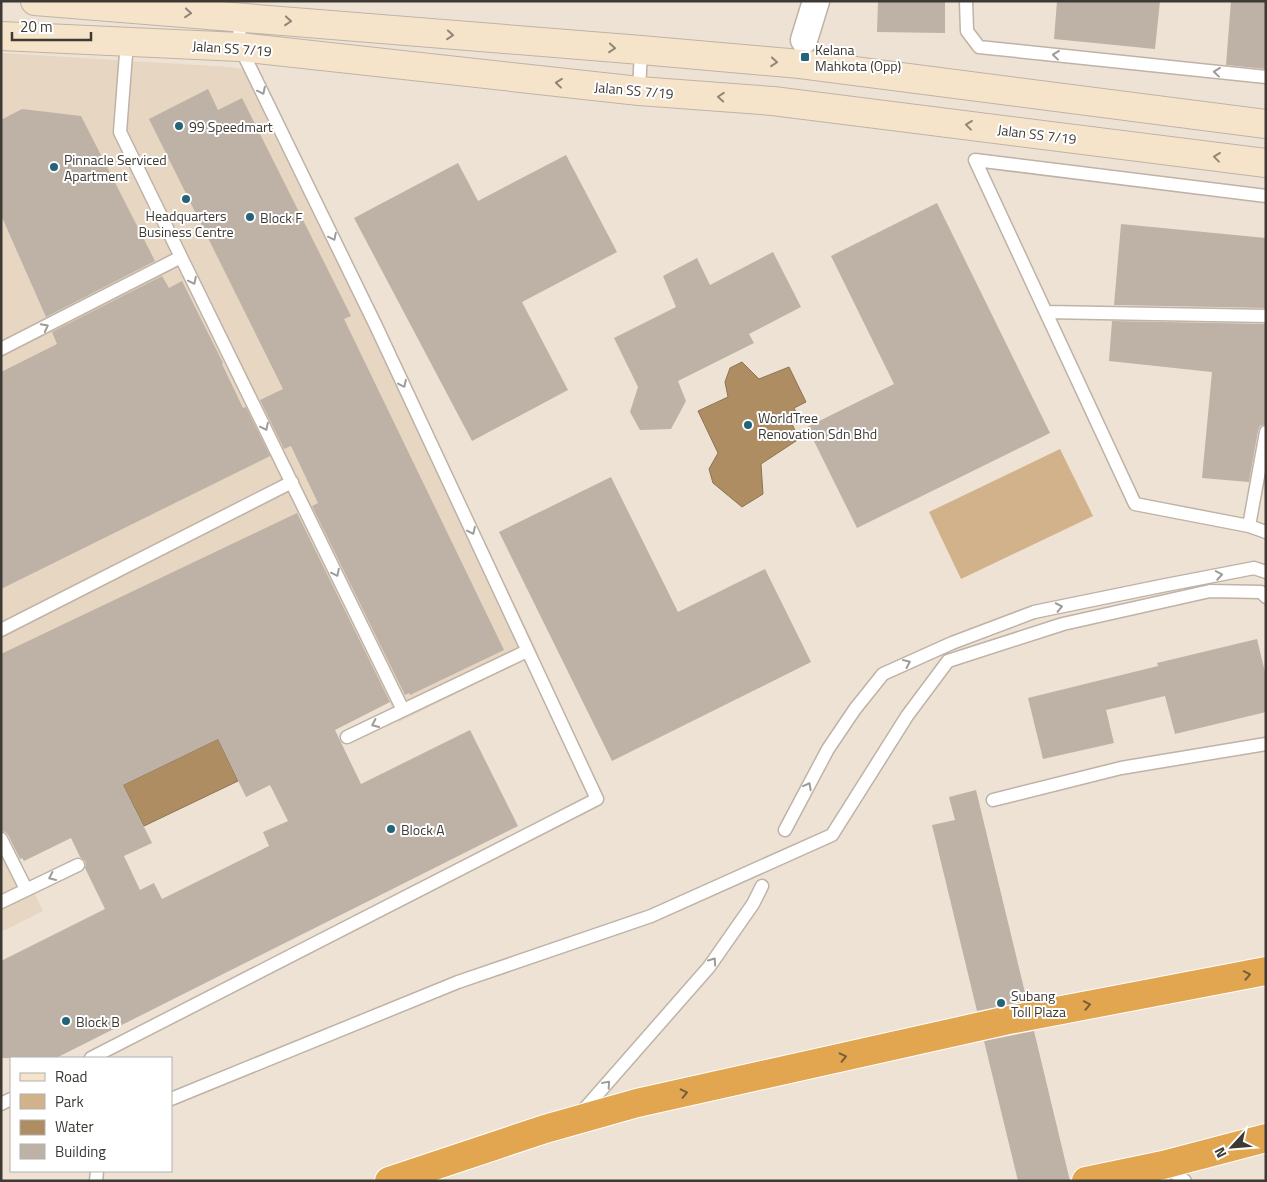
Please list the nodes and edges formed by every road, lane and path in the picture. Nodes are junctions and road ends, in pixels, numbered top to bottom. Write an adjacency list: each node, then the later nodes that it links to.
1 (35, 1): 4 (street, one-way to 4)
2 (816, 1): 6 (street)
3 (966, 1): 10 (lane, one-way to 3)
4 (239, 18): 8 (lane); 9 (street, one-way to 9)
5 (1, 36): 7 (street, Jalan SS 7/19)
6 (804, 40)
7 (126, 41): 8 (street, Jalan SS 7/19); 15 (lane)
8 (240, 48): 11 (street, Jalan SS 7/19, one-way to 8); 26 (lane, one-way to 26)
9 (642, 50): 11 (lane); 12 (street, one-way to 12)
10 (1266, 77)
11 (639, 91): 13 (street, Jalan SS 7/19, one-way to 11)
12 (1266, 124)
13 (1266, 163)
14 (1266, 196): 16 (lane)
15 (181, 257): 18 (lane, one-way to 15); 20 (lane, one-way to 20)
16 (1046, 312): 17 (lane); 21 (lane)
17 (1266, 316)
18 (1, 349)
19 (1266, 432): 21 (lane)
20 (292, 482): 25 (lane); 27 (lane, one-way to 27)
21 (1249, 526): 22 (lane)
22 (1266, 532)
23 (1266, 572): 31 (lane, one-way to 23)
24 (1266, 597): 39 (lane)
25 (1, 630)
26 (528, 651): 27 (lane); 38 (lane)
27 (403, 710): 28 (lane, one-way to 28)
28 (347, 737)
29 (1266, 744): 30 (lane)
30 (993, 800)
31 (785, 830)
32 (1, 839): 35 (lane)
33 (78, 865): 35 (lane, one-way to 35)
34 (762, 886): 40 (lane, one-way to 34)
35 (26, 889): 36 (lane)
36 (1, 902)
37 (1266, 972): 40 (highway, one-way to 37)
38 (93, 1057)
39 (172, 1099)
40 (574, 1121): 41 (highway)
41 (545, 1129): 44 (highway); 45 (highway)
42 (1266, 1138): 43 (highway)
43 (1163, 1165): 46 (highway); 47 (lane)
44 (389, 1181)
45 (435, 1181)
46 (1086, 1181)
47 (1185, 1181)

